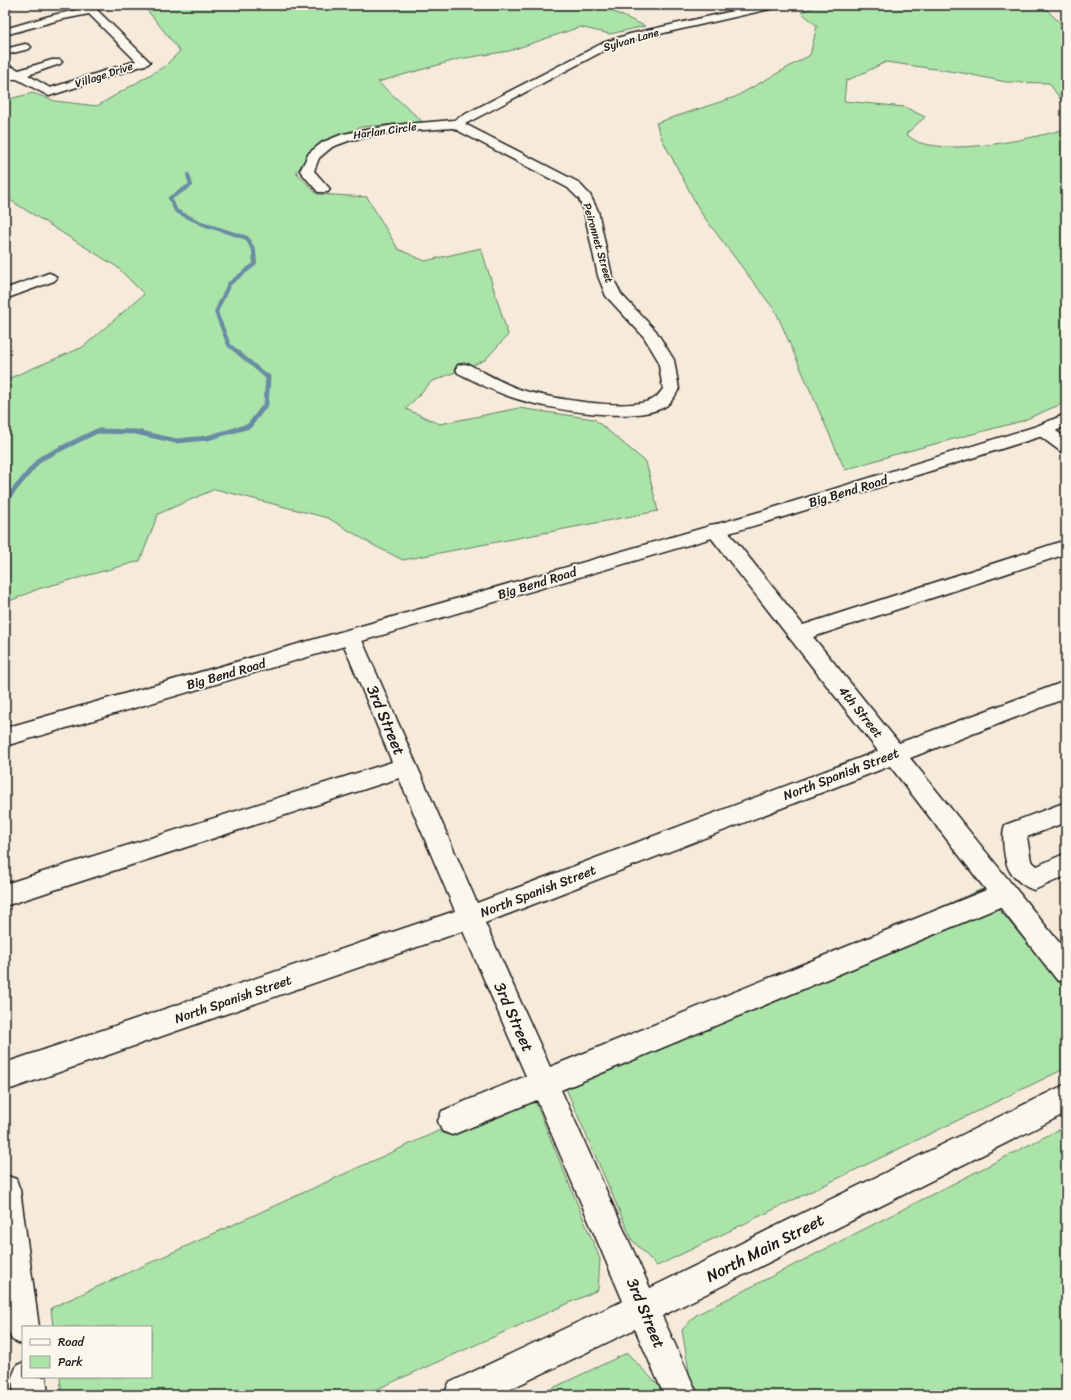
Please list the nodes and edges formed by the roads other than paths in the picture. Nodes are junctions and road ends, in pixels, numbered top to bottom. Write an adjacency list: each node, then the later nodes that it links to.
1 (774, 5): 12 (street, Sylvan Lane)
2 (92, 8): 4 (street, Village Drive); 10 (street, Village Drive)
3 (46, 11): 4 (street)
4 (57, 17): 5 (street, Village Drive)
5 (5, 32)
6 (25, 47): 7 (street)
7 (5, 52)
8 (56, 62): 10 (street)
9 (5, 67): 10 (street, Village Drive)
10 (18, 74): 11 (street)
11 (5, 78)
12 (456, 124): 13 (street, Harlan Circle); 16 (street, Peironnet Street)
13 (323, 189)
14 (49, 278): 15 (street)
15 (5, 294)
16 (464, 369)
17 (1066, 419): 18 (street, Big Bend Road)
18 (1042, 430): 19 (street); 20 (street, Big Bend Road)
19 (1066, 447)
20 (716, 530): 22 (street, 4th Street); 23 (street, Big Bend Road)
21 (1066, 547): 22 (street)
22 (799, 634): 26 (street, 4th Street)
23 (351, 638): 25 (street, Big Bend Road); 27 (street, 3rd Street)
24 (1066, 689): 26 (street, North Spanish Street)
25 (5, 737)
26 (894, 754): 31 (street, 4th Street); 33 (street, North Spanish Street)
27 (406, 767): 32 (street); 33 (street, 3rd Street)
28 (1066, 812): 30 (street)
29 (1066, 864): 30 (street)
30 (1020, 866): 31 (street)
31 (998, 886): 34 (street, 4th Street); 36 (street)
32 (5, 895)
33 (470, 917): 35 (street, North Spanish Street); 36 (street, 3rd Street)
34 (1066, 971)
35 (5, 1077)
36 (544, 1083): 38 (street); 40 (street, 3rd Street)
37 (1066, 1098): 40 (street, North Main Street)
38 (452, 1121)
39 (5, 1190): 41 (street)
40 (644, 1308): 44 (street, North Main Street); 45 (street, 3rd Street)
41 (22, 1326)
42 (29, 1378): 43 (street)
43 (32, 1395)
44 (461, 1395)
45 (681, 1395)

